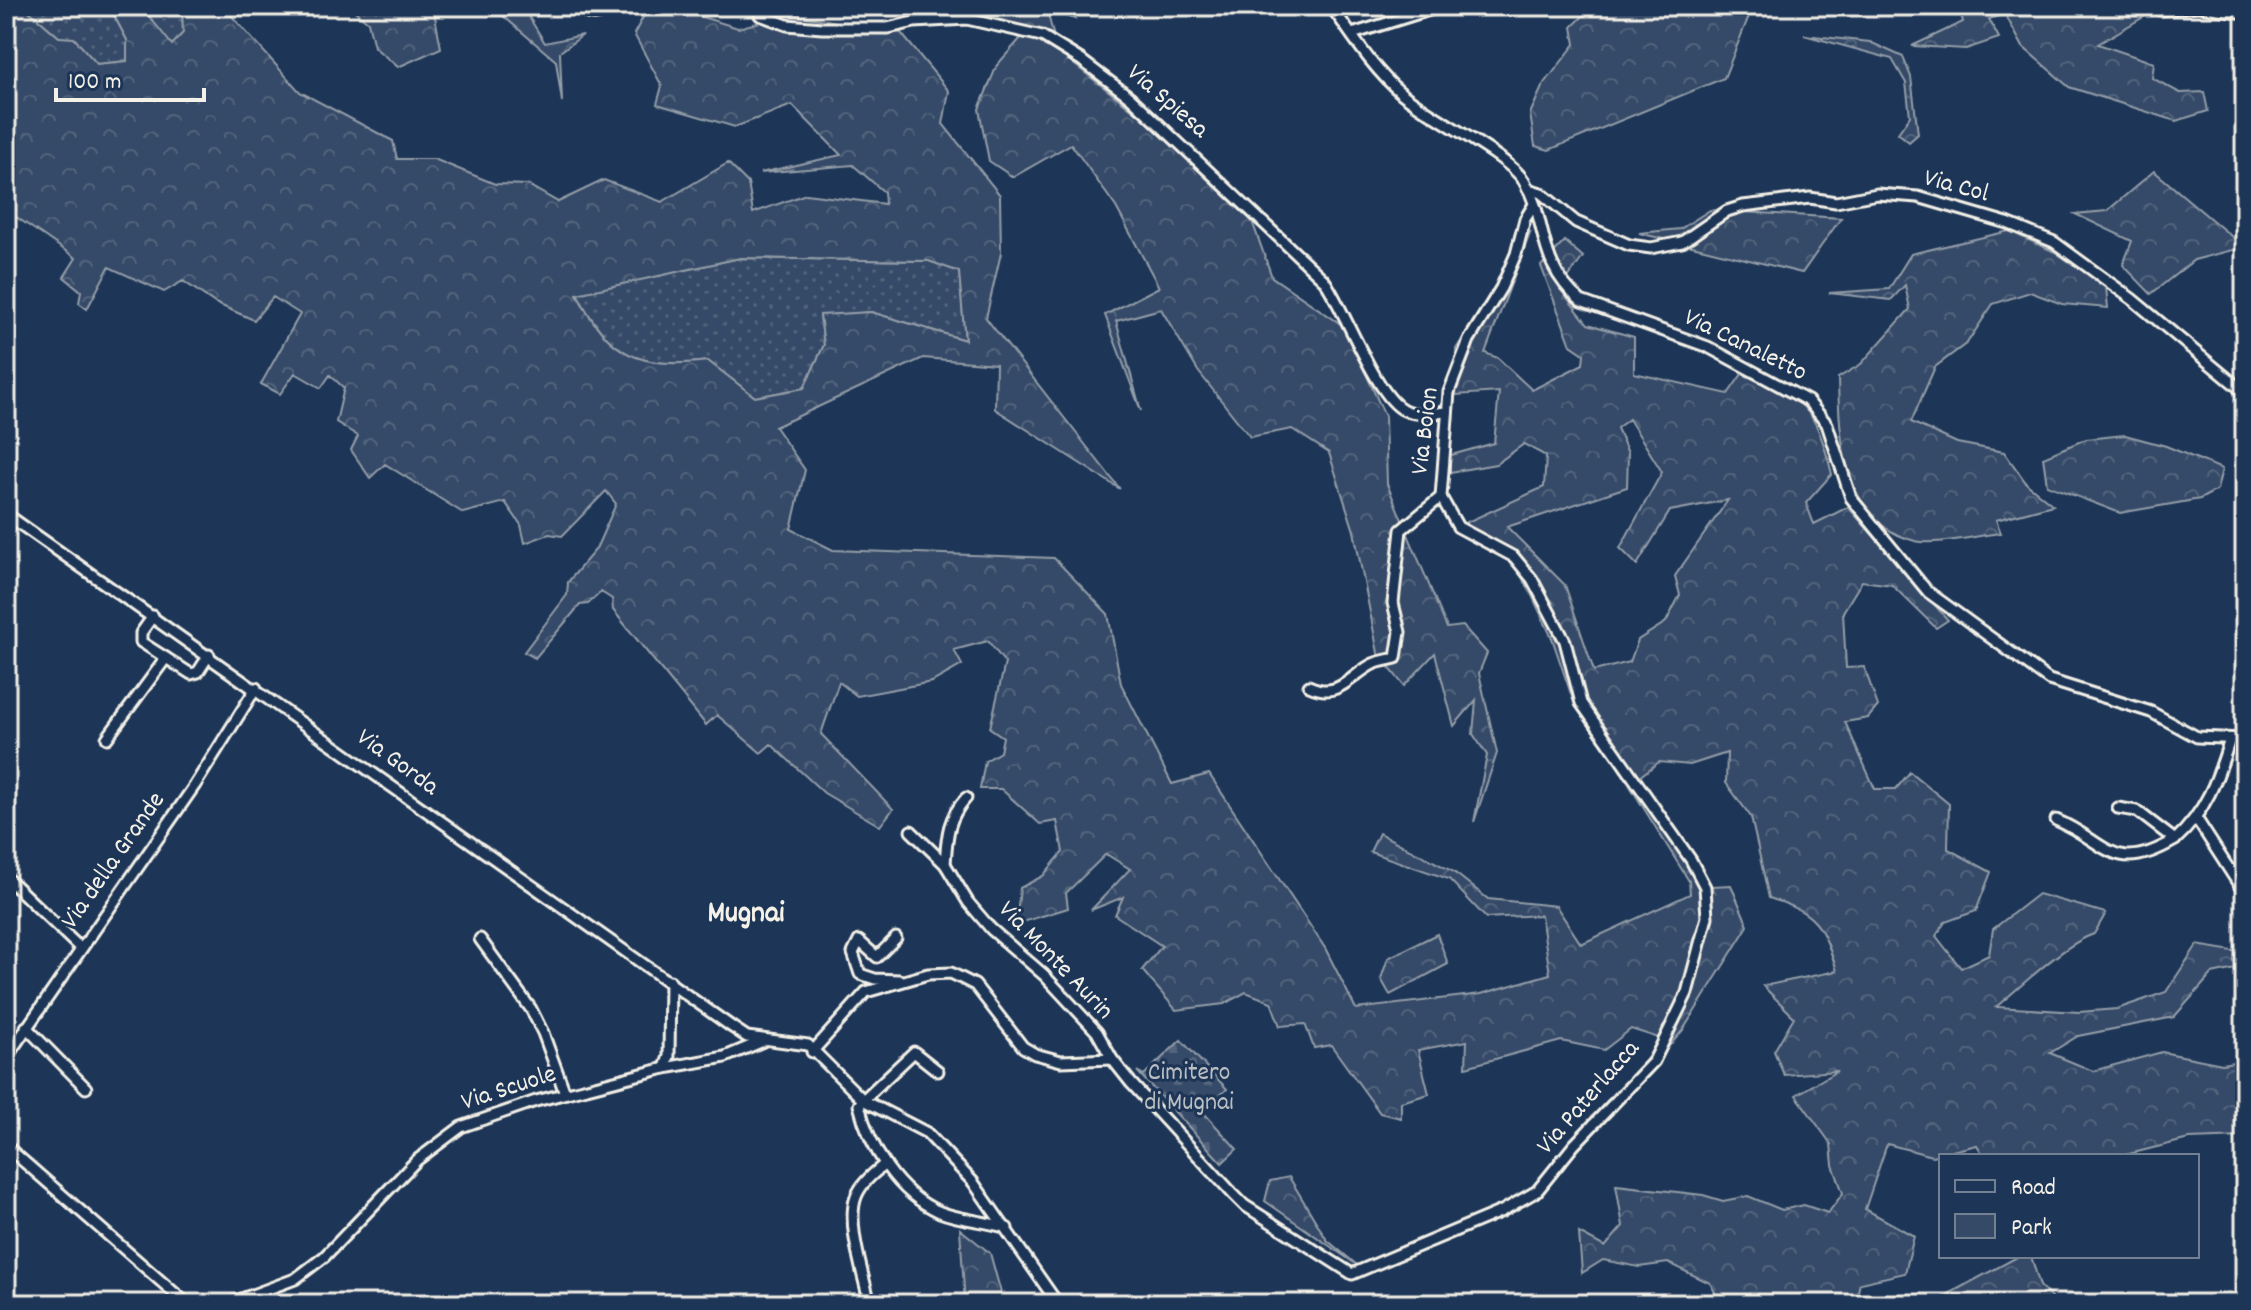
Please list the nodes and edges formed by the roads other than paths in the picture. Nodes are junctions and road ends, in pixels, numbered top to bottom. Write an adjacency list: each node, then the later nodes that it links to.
1 (579, 6): 2 (street)
2 (616, 6)
3 (758, 6): 12 (street, Via Spiesa)
4 (1331, 6): 8 (street, Via Canaletto)
5 (1442, 6): 8 (street)
6 (2160, 10): 7 (street)
7 (2245, 13)
8 (1352, 34): 9 (street, Via Canaletto)
9 (1528, 189): 10 (street, Via Canaletto); 11 (street, Via Col)
10 (1533, 206): 12 (street, Via Boion); 21 (street, Via Canaletto)
11 (2245, 398)
12 (1447, 412): 13 (street, Via Boion)
13 (1441, 497): 18 (street, Via Boion); 49 (street, Via Paterlacca)
14 (6, 514): 15 (street, Via Gorda)
15 (153, 616): 16 (street, Via Gorda); 17 (street)
16 (209, 655): 17 (street); 19 (street, Via Gorda)
17 (166, 658): 20 (street)
18 (1309, 686)
19 (256, 688): 34 (street, Via della Grande); 35 (street, Via Gorda)
20 (107, 738)
21 (2230, 739): 22 (street, Via Canaletto); 25 (street)
22 (2245, 739)
23 (966, 798): 29 (street)
24 (2118, 808): 28 (street)
25 (2196, 818): 28 (street); 31 (street)
26 (2056, 820): 28 (street)
27 (911, 831): 29 (street, Via Monte Aurin)
28 (2175, 840)
29 (945, 864): 41 (street, Via Monte Aurin)
30 (6, 877): 34 (street)
31 (2245, 894)
32 (896, 938): 36 (street)
33 (480, 939): 45 (street)
34 (80, 948): 37 (street, Via della Grande)
35 (670, 981): 38 (street, Via Gorda); 42 (street)
36 (902, 981): 39 (street); 41 (street)
37 (26, 1027): 40 (street, Via della Grande); 44 (street)
38 (764, 1041): 39 (street); 42 (street, Via Scuole)
39 (812, 1052): 46 (street)
40 (6, 1058)
41 (1112, 1059): 49 (street, Via Monte Aurin)
42 (665, 1068): 45 (street, Via Scuole)
43 (938, 1071): 46 (street)
44 (86, 1088)
45 (565, 1093): 52 (street, Via Scuole)
46 (863, 1100): 48 (street); 50 (street)
47 (6, 1146): 51 (street)
48 (885, 1164): 50 (street); 53 (street)
49 (1233, 1194)
50 (1007, 1228): 54 (street)
51 (187, 1304)
52 (228, 1304)
53 (870, 1304)
54 (1058, 1304)

